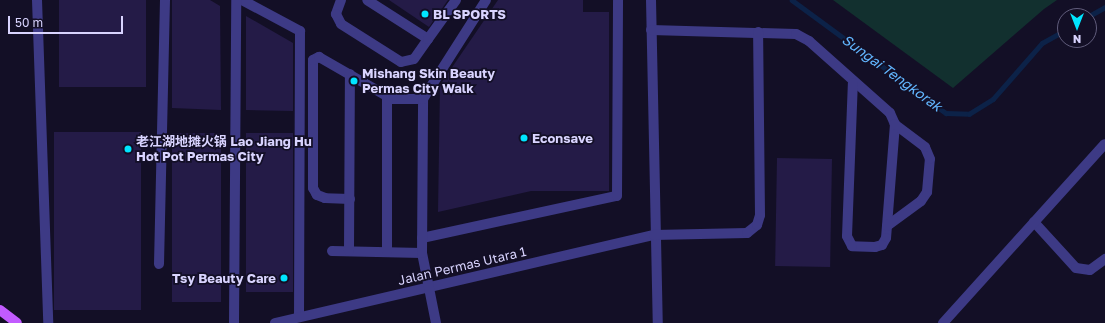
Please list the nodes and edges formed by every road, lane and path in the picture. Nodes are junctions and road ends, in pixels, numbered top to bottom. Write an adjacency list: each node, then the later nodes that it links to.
1 (37, 0): 35 (street)
2 (164, 0): 30 (street)
3 (236, 0): 36 (street)
4 (242, 0): 33 (street)
5 (341, 0): 13 (street)
6 (367, 0): 13 (street)
7 (456, 0): 13 (street)
8 (486, 0): 17 (street)
9 (618, 0): 24 (street)
10 (651, 0): 11 (street)
11 (651, 30): 12 (street); 23 (street)
12 (758, 32): 15 (street); 23 (street, Jalan Permas Utara 1)
13 (428, 39)
14 (350, 74): 16 (street); 20 (street); 20 (street)
15 (853, 83): 18 (street); 22 (street)
16 (387, 96): 17 (street); 27 (street)
17 (423, 99): 24 (street)
18 (895, 124): 22 (street); 22 (street)
19 (1105, 144): 21 (street)
20 (350, 199): 26 (street)
21 (1034, 222): 29 (street); 40 (street)
22 (887, 226)
23 (654, 235): 31 (street, Jalan Permas Utara 1); 39 (street)
24 (422, 238): 28 (street)
25 (332, 251): 26 (street)
26 (349, 251): 27 (street)
27 (387, 252): 28 (street)
28 (422, 253): 31 (street)
29 (1105, 259)
30 (159, 264)
31 (427, 288): 33 (street, Jalan Permas Utara 1); 38 (street)
32 (0, 310): 34 (main road)
33 (299, 318): 37 (street, Jalan Permas Utara 1)
34 (17, 323)
35 (48, 323)
36 (234, 323)
37 (275, 323)
38 (436, 323)
39 (658, 323)
40 (943, 323)

